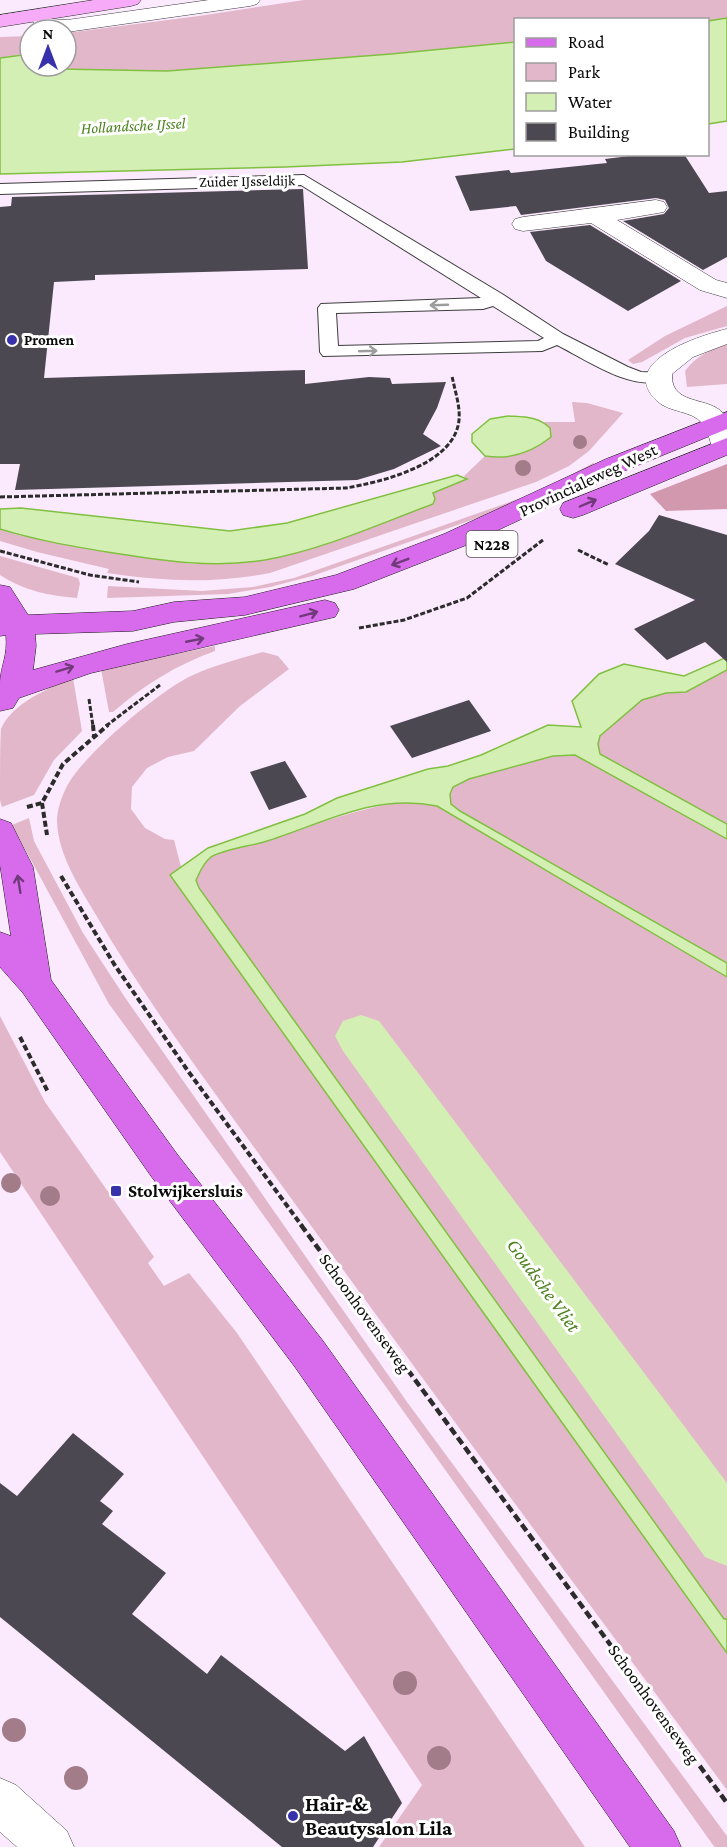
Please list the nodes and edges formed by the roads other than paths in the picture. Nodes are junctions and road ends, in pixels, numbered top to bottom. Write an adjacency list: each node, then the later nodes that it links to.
1 (131, 0): 3 (main road)
2 (250, 0): 3 (street)
3 (39, 14): 4 (main road)
4 (0, 21)
5 (0, 189): 10 (lane, Zuider IJsseldijk)
6 (656, 207): 7 (street)
7 (595, 216): 8 (street); 9 (street)
8 (523, 224)
9 (727, 291)
10 (496, 298): 12 (lane, Zuider IJsseldijk); 12 (lane, one-way to 12)
11 (727, 336): 13 (street)
12 (557, 338): 13 (lane, Zuider IJsseldijk)
13 (664, 388): 14 (street); 15 (street, Zuider IJsseldijk)
14 (691, 434): 15 (main road, Provincialeweg West / N228); 17 (main road, Provincialeweg West / N228, one-way to 17)
15 (724, 434): 17 (main road, Provincialeweg West / N228, one-way to 15)
16 (8, 613): 17 (main road, N228); 18 (main road, N228)
17 (249, 618): 18 (main road, N228, one-way to 17)
18 (5, 697)
19 (0, 831): 22 (main road, one-way to 19)
20 (0, 904): 22 (main road)
21 (0, 945): 22 (main road)
22 (35, 983): 25 (main road)
23 (0, 1801): 24 (street)
24 (51, 1847)
25 (658, 1847)

